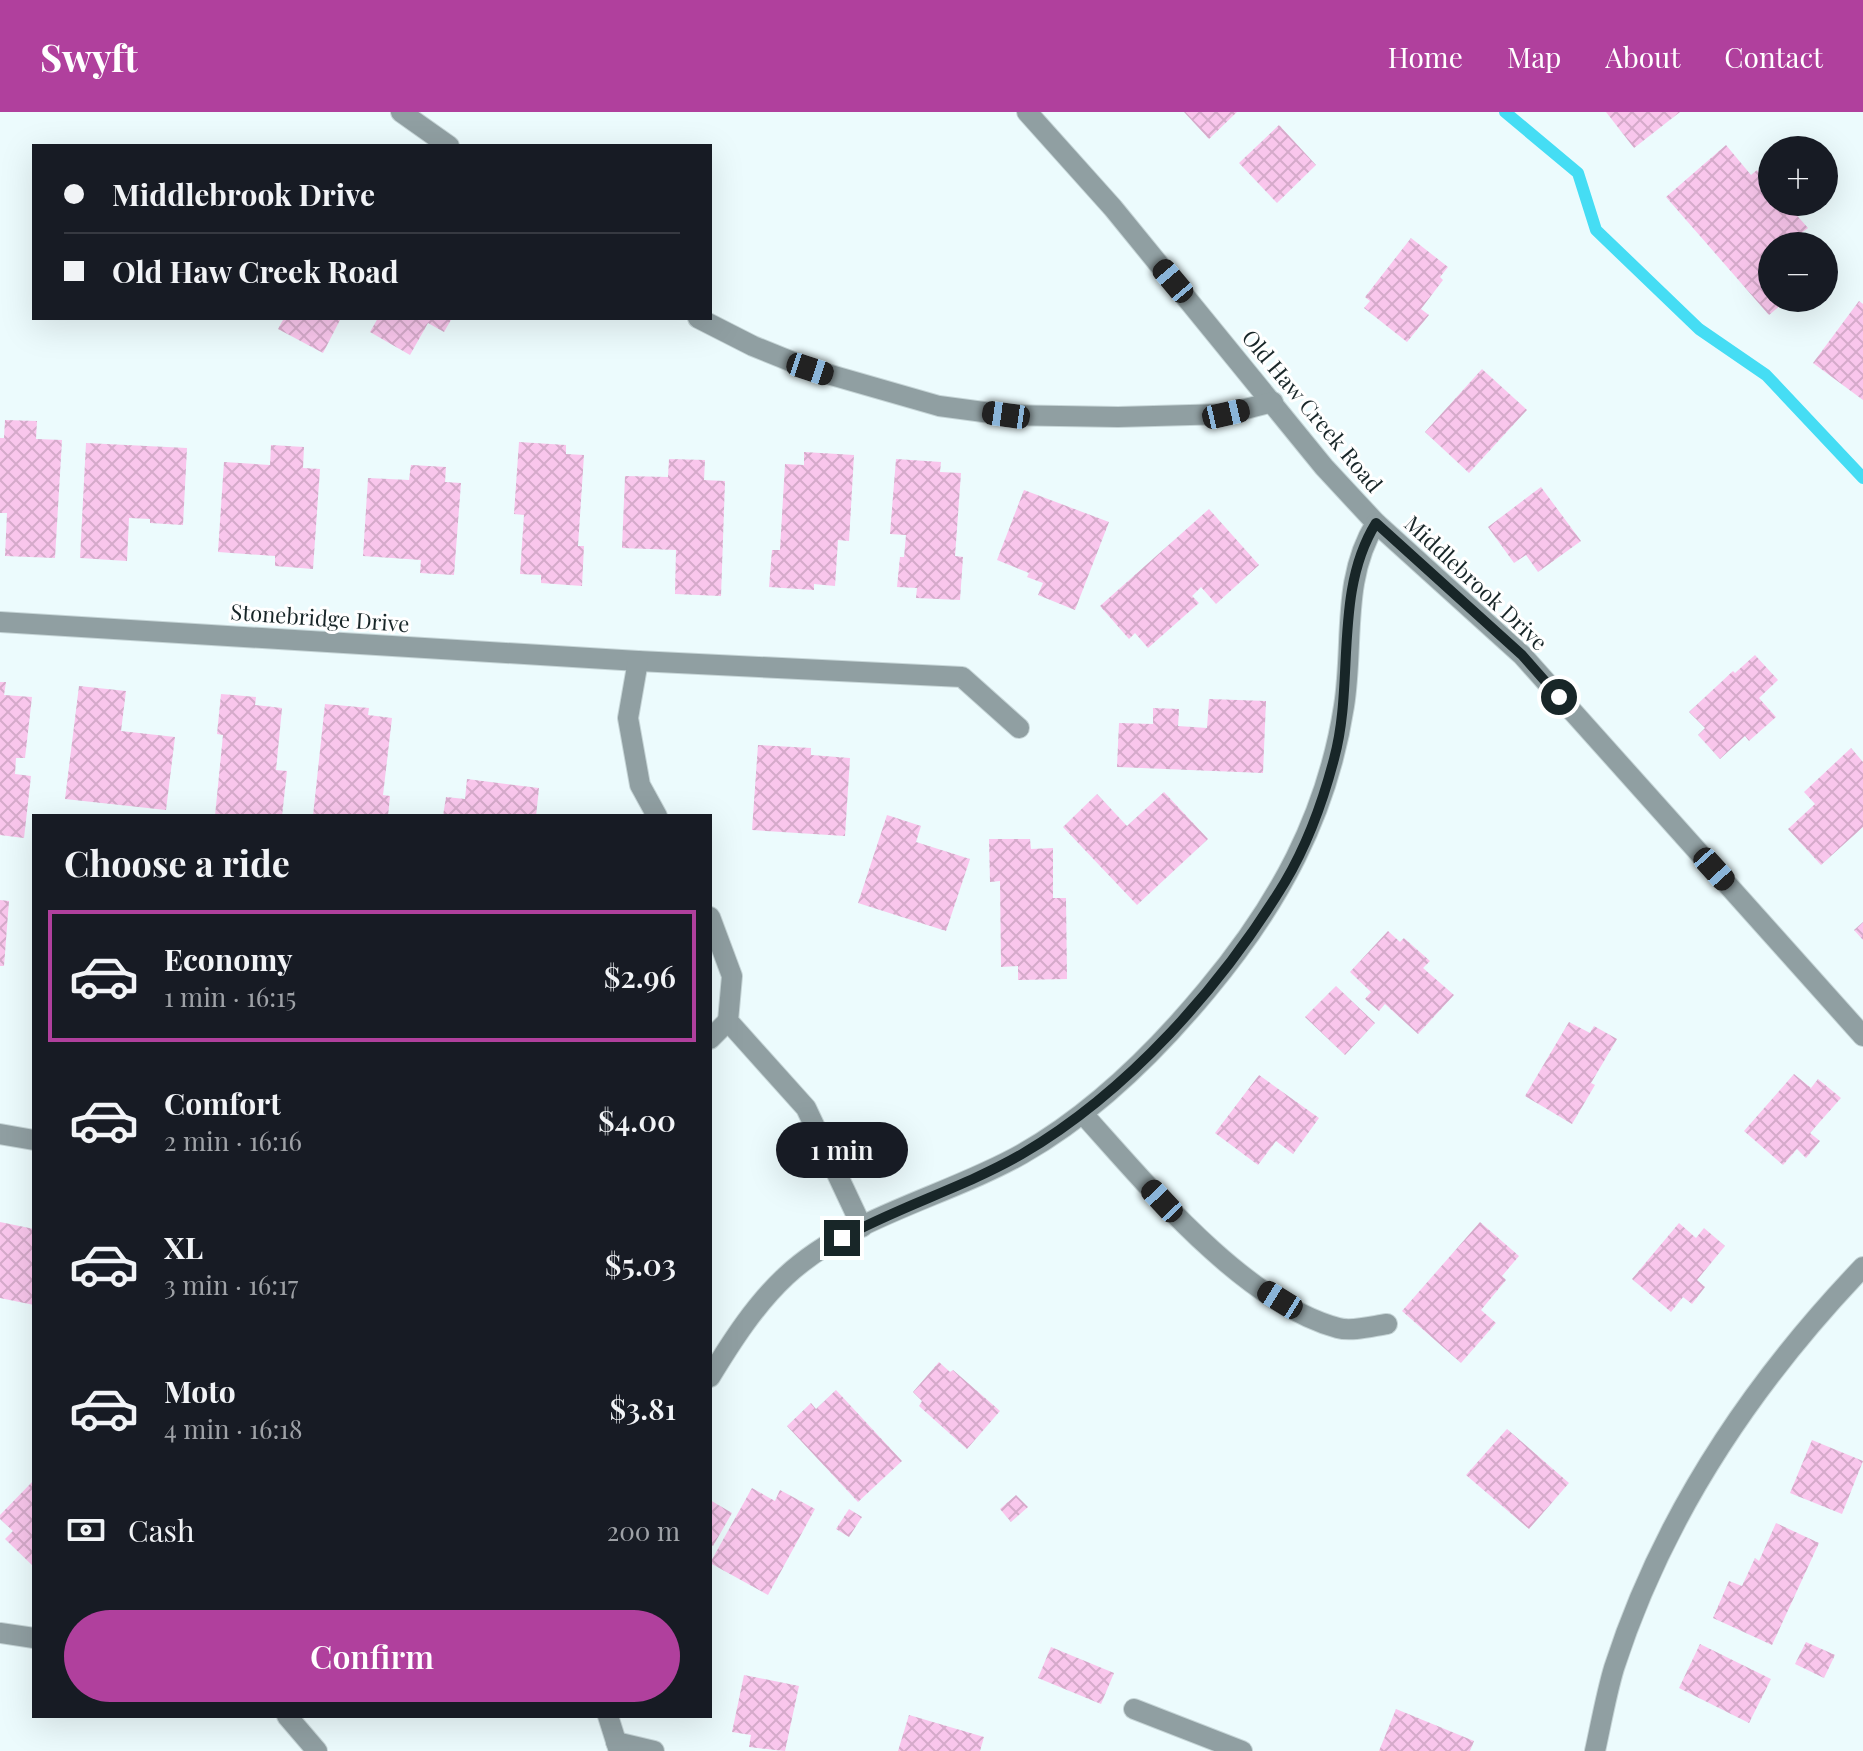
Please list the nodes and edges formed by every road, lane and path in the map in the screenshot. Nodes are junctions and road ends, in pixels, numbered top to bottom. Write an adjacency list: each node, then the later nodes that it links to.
1 (401, 112): 3 (street)
2 (1027, 112): 5 (street, Old Haw Creek Road)
3 (446, 144)
4 (702, 320): 5 (street)
5 (1273, 402): 6 (street, Old Haw Creek Road)
6 (1376, 523): 13 (street, Middlebrook Drive); 15 (street, Old Haw Creek Road)
7 (0, 622): 8 (street, Stonebridge Drive)
8 (638, 661): 9 (street, Stonebridge Drive); 10 (street)
9 (1019, 728)
10 (656, 814)
11 (712, 922): 12 (street)
12 (728, 1021): 14 (street); 18 (street)
13 (1863, 1036)
14 (712, 1037)
15 (1083, 1114): 18 (street, Old Haw Creek Road); 20 (street)
16 (0, 1134): 17 (street)
17 (32, 1140)
18 (862, 1227): 21 (street, Old Haw Creek Road)
19 (1863, 1267): 31 (street)
20 (1387, 1324)
21 (712, 1374)
22 (0, 1633): 23 (street)
23 (32, 1638)
24 (1134, 1709): 30 (street)
25 (289, 1718): 28 (street)
26 (609, 1718): 27 (street)
27 (618, 1746): 29 (street)
28 (317, 1751)
29 (654, 1751)
30 (1242, 1751)
31 (1595, 1751)

